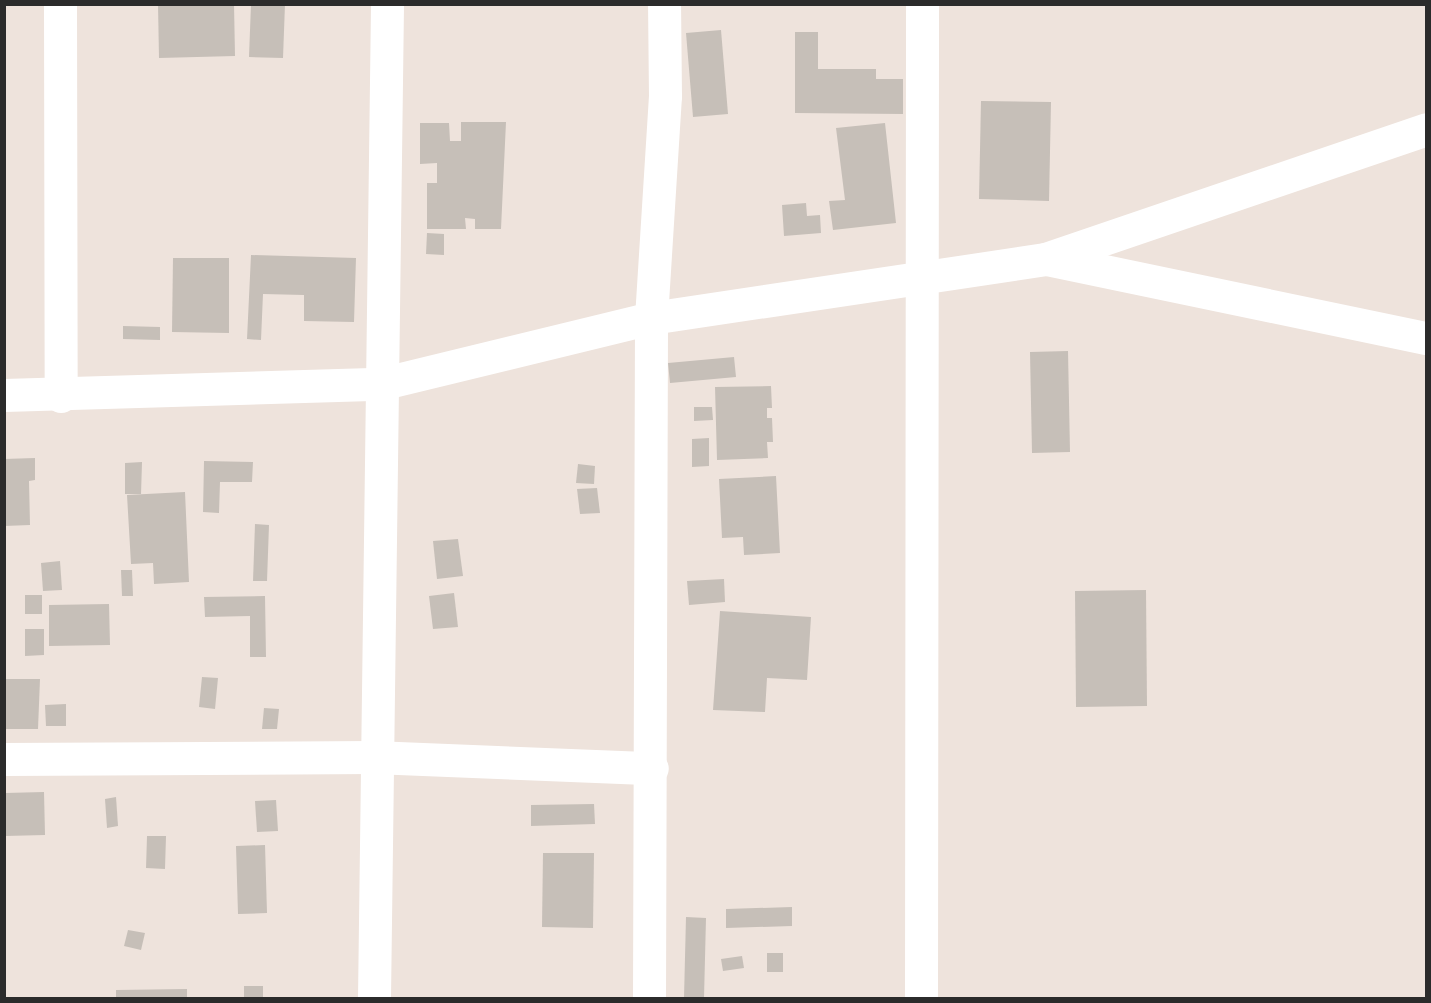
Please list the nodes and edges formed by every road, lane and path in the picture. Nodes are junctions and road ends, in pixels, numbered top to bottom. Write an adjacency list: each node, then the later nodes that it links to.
1 (60, 4): 12 (street)
2 (387, 4): 10 (street)
3 (664, 4): 8 (street)
4 (922, 4): 7 (street)
5 (1426, 129): 6 (street)
6 (1045, 259): 7 (street); 9 (street)
7 (918, 278): 8 (street); 18 (street)
8 (651, 318): 10 (street); 15 (street)
9 (1426, 338)
10 (380, 384): 12 (street); 13 (street)
11 (4, 395): 12 (street)
12 (61, 396)
13 (373, 757): 14 (street); 15 (street); 16 (street)
14 (4, 759)
15 (652, 768): 17 (street)
16 (374, 999)
17 (649, 999)
18 (921, 999)

